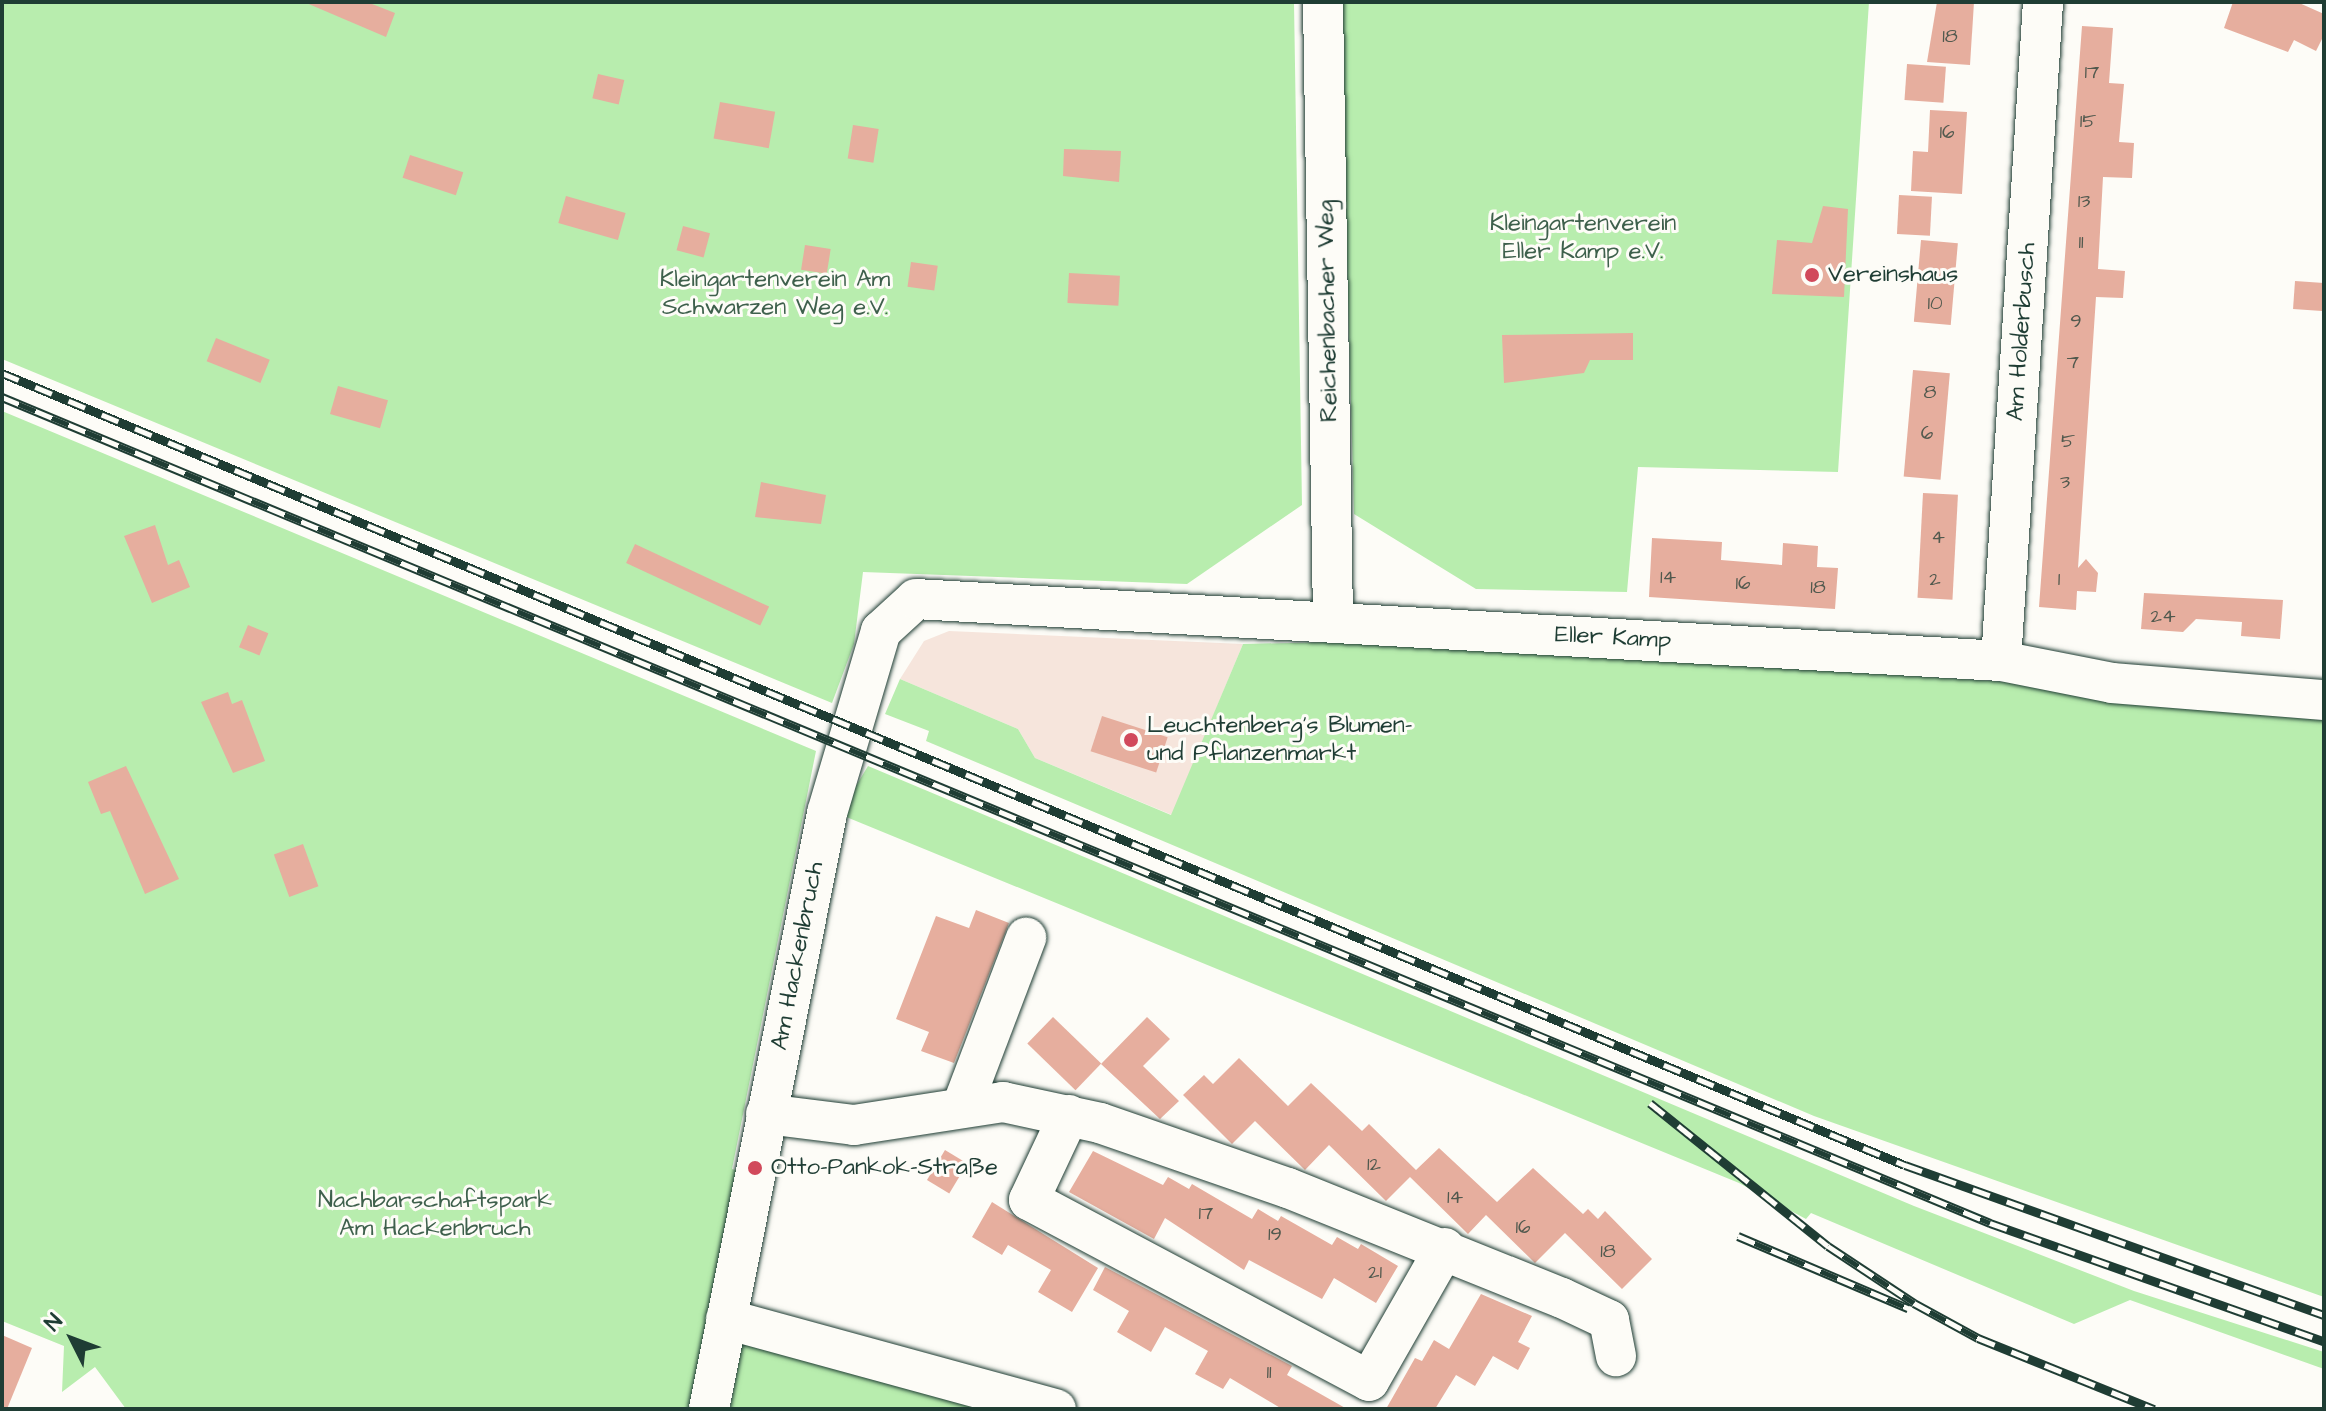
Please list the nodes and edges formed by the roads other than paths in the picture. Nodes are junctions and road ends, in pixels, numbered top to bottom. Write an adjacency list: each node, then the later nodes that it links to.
1 (1323, 2): 4 (street, Reichenbacher Weg)
2 (2043, 2): 5 (street, Am Holderbusch)
3 (902, 606): 4 (street, Eller Kamp); 9 (street, Am Hackenbruch)
4 (1333, 620): 5 (street, Eller Kamp)
5 (2001, 661): 6 (street, Eller Kamp)
6 (2324, 700)
7 (1026, 938): 8 (street)
8 (963, 1104): 9 (street); 10 (street)
9 (766, 1114): 12 (street, Am Hackenbruch)
10 (1069, 1115): 11 (street); 11 (street)
11 (1445, 1248): 13 (street)
12 (726, 1319): 14 (street); 15 (street, Am Hackenbruch)
13 (1616, 1356)
14 (1034, 1406)
15 (709, 1409)

